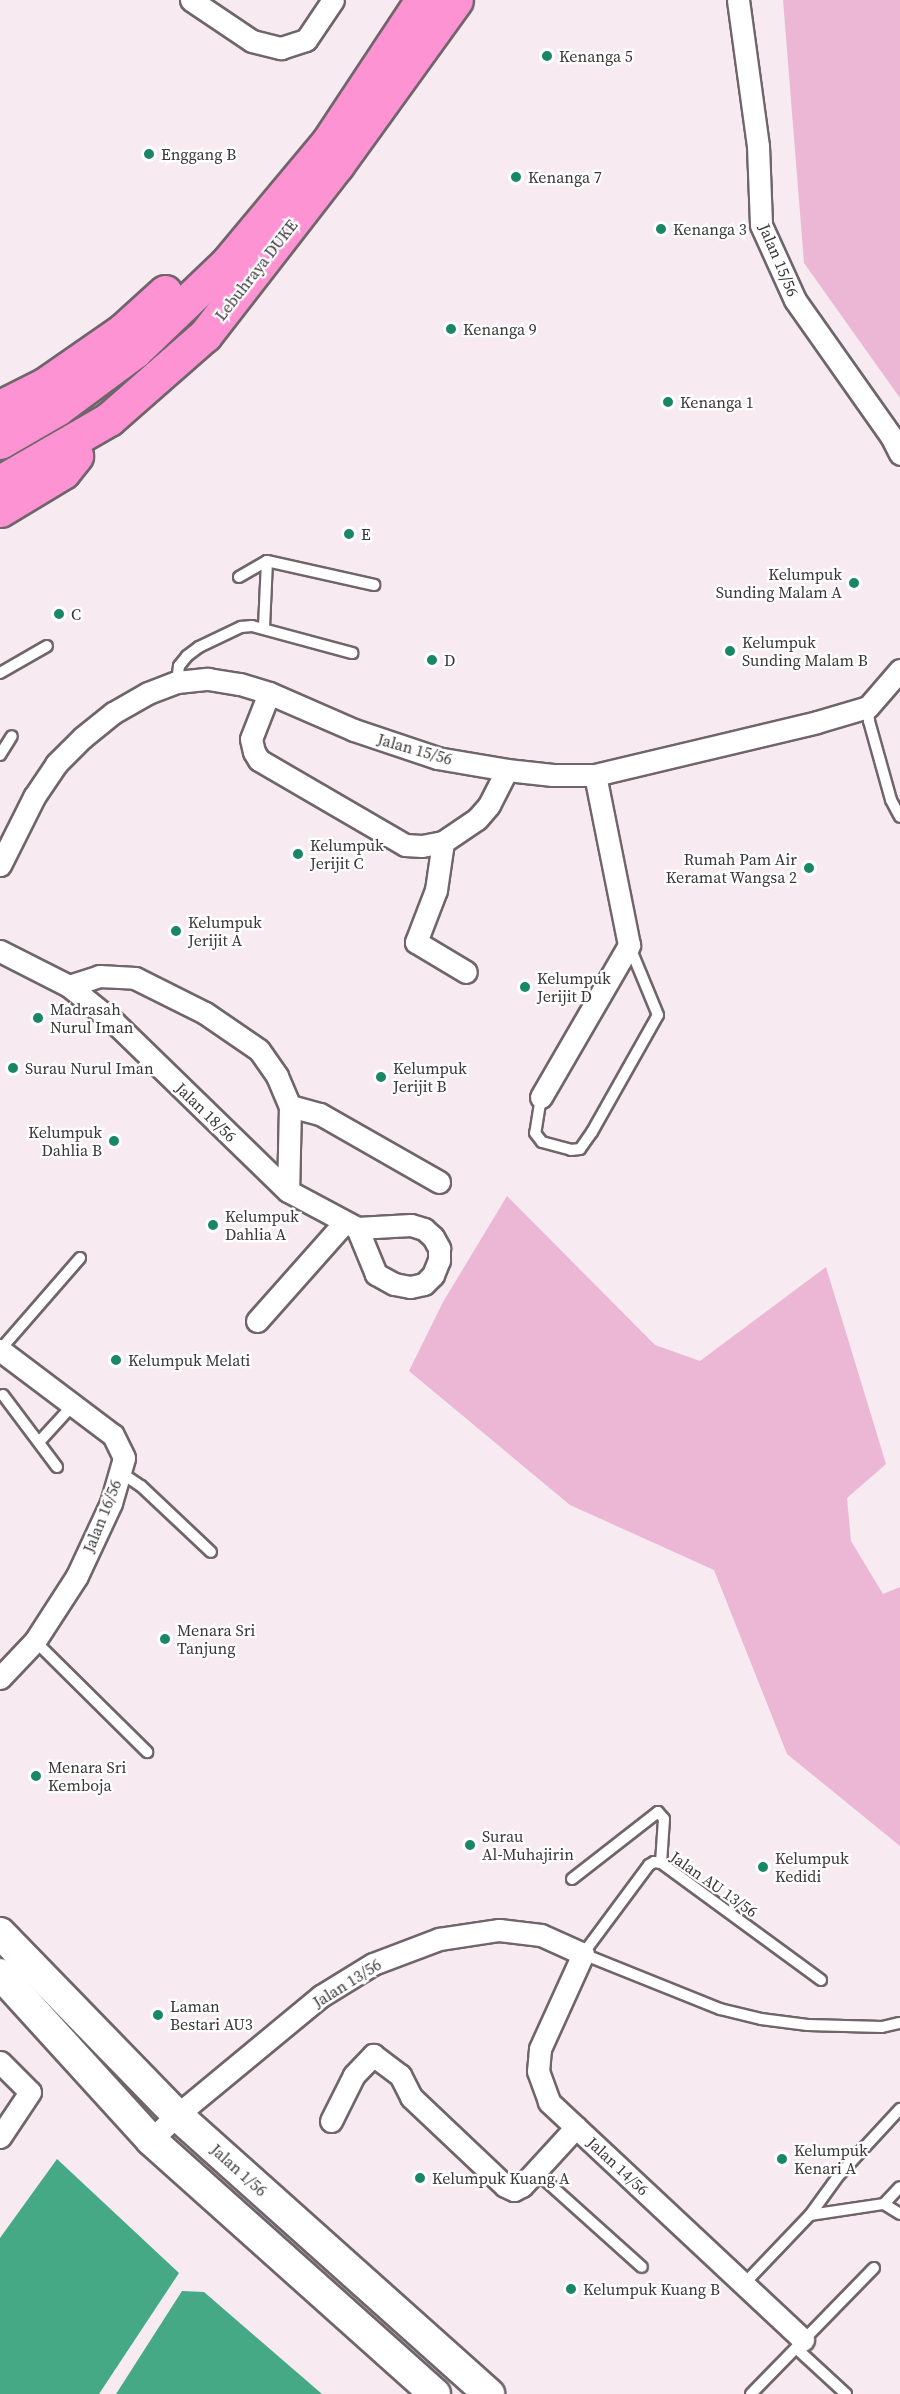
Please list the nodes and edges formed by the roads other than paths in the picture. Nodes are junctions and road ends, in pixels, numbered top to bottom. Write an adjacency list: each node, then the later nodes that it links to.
1 (191, 0): 2 (street)
2 (333, 0)
3 (422, 0): 6 (highway, Lebuhraya DUKE)
4 (456, 0): 8 (highway, Lebuhraya DUKE)
5 (738, 0): 10 (street, Jalan 15/56)
6 (328, 142): 7 (highway); 9 (highway, Lebuhraya DUKE)
7 (0, 407)
8 (110, 419): 11 (highway, Lebuhraya DUKE); 12 (highway)
9 (0, 442)
10 (900, 454)
11 (0, 482)
12 (0, 510)
13 (267, 561): 14 (lane); 15 (lane); 16 (lane)
14 (239, 576)
15 (374, 585)
16 (264, 627): 18 (lane); 21 (lane)
17 (47, 646): 20 (lane)
18 (352, 653)
19 (900, 670): 23 (street)
20 (0, 673)
21 (177, 682): 22 (street, Jalan 15/56); 30 (street, Jalan 15/56)
22 (269, 693): 26 (street, Jalan 15/56); 29 (street)
23 (868, 707): 27 (street, Jalan 15/56); 28 (lane)
24 (12, 736): 25 (lane)
25 (0, 755)
26 (507, 770): 27 (street, Jalan 15/56); 29 (street)
27 (595, 776): 31 (street)
28 (900, 817)
29 (443, 842): 33 (street)
30 (0, 865)
31 (629, 945): 35 (street); 35 (lane)
32 (0, 951): 34 (street, Jalan 18/56)
33 (466, 972)
34 (69, 986): 36 (street); 38 (street, Jalan 18/56)
35 (541, 1098)
36 (290, 1106): 37 (street); 38 (street)
37 (439, 1182)
38 (288, 1191): 40 (street, Jalan 18/56)
39 (80, 1258): 41 (lane)
40 (257, 1321)
41 (0, 1350): 43 (street, Jalan 16/56)
42 (3, 1395): 44 (lane)
43 (73, 1405): 44 (lane); 46 (street, Jalan 16/56)
44 (39, 1442): 45 (lane)
45 (57, 1467)
46 (120, 1472): 47 (lane); 48 (street, Jalan 16/56)
47 (211, 1552)
48 (34, 1641): 49 (street, Jalan 16/56); 50 (lane)
49 (0, 1678)
50 (147, 1752)
51 (661, 1863): 52 (lane); 54 (lane, Jalan AU 13/56); 56 (lane, Jalan AU 13/56)
52 (572, 1879)
53 (0, 1934): 60 (main road, Jalan 1/56)
54 (583, 1954): 57 (lane); 60 (street, Jalan 13/56); 62 (street, Jalan 14/56)
55 (0, 1974): 64 (main road)
56 (821, 1980)
57 (900, 2023)
58 (0, 2062): 63 (street)
59 (900, 2109): 69 (lane)
60 (177, 2115): 64 (street, Jalan 13/56); 75 (main road, Jalan 1/56)
61 (331, 2121): 65 (street)
62 (576, 2127): 65 (street); 72 (street, Jalan 14/56)
63 (0, 2137)
64 (151, 2139): 74 (main road)
65 (536, 2172): 70 (lane)
66 (900, 2187): 67 (lane)
67 (884, 2204): 68 (lane); 69 (lane)
68 (900, 2214)
69 (810, 2215): 72 (lane)
70 (642, 2267)
71 (873, 2268): 73 (lane)
72 (744, 2284): 73 (street, Jalan 14/56)
73 (800, 2344): 76 (lane); 77 (lane)
74 (435, 2394)
75 (489, 2394)
76 (752, 2394)
77 (846, 2394)

